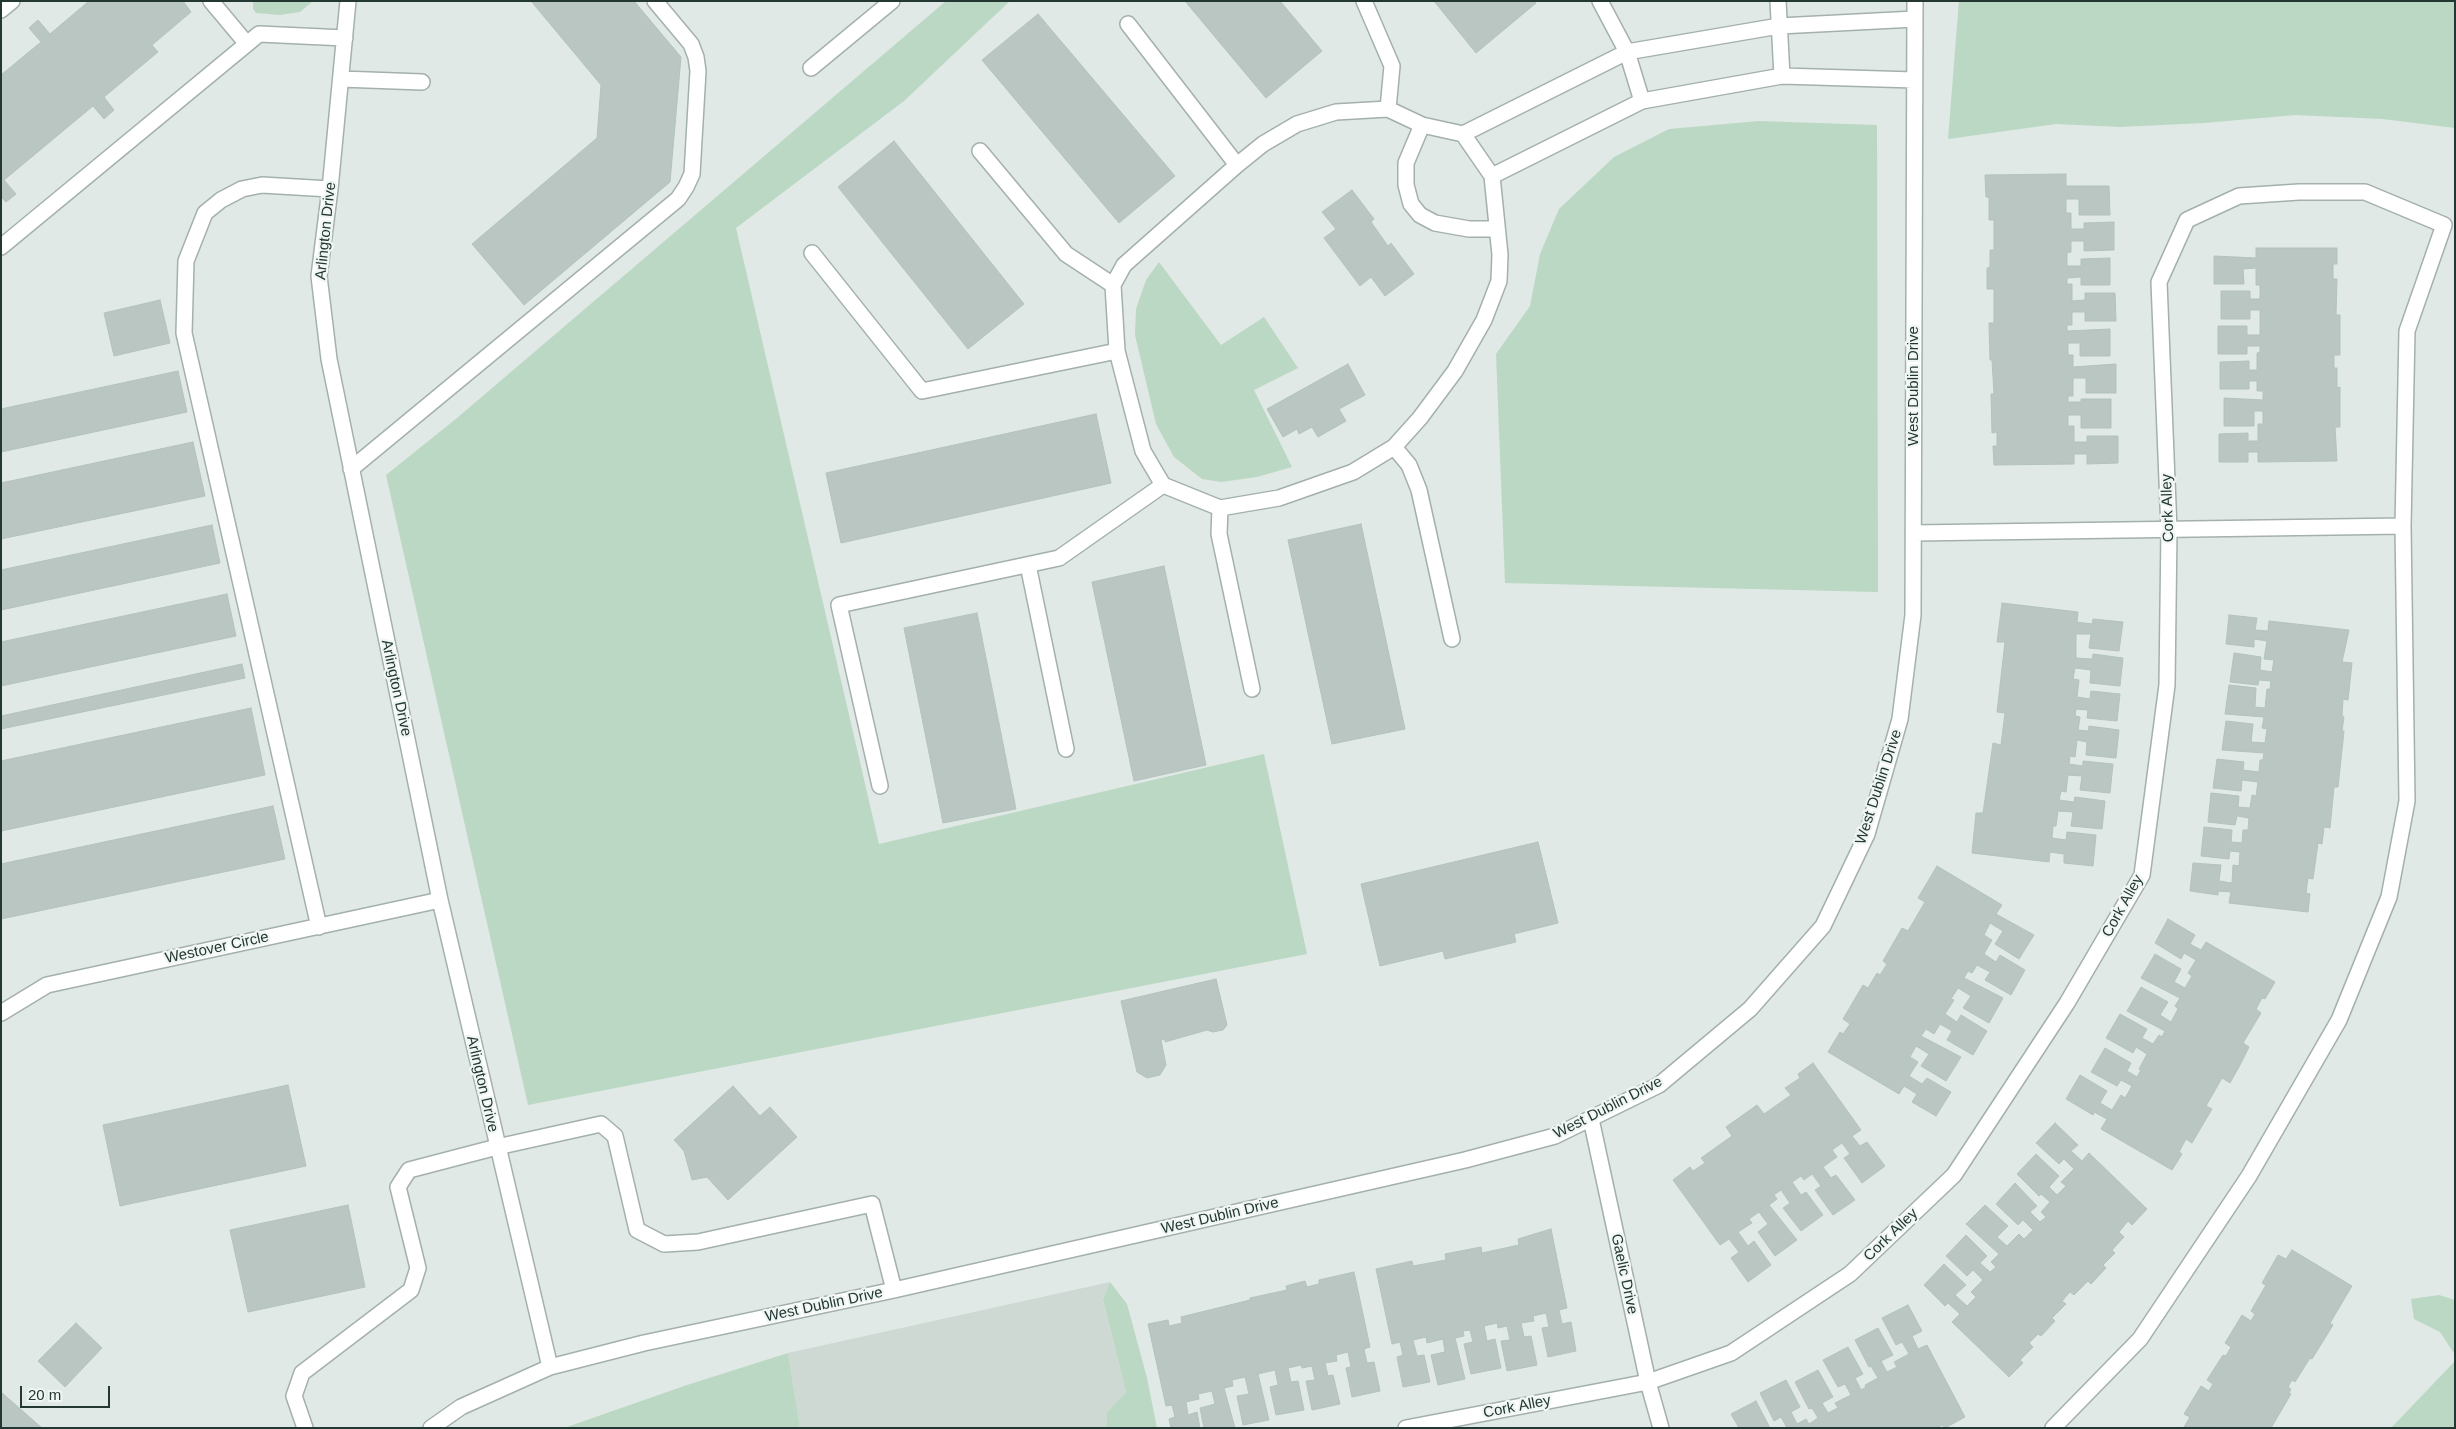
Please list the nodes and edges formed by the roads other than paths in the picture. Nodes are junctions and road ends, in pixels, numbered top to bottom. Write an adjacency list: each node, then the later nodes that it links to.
1 (12, 1): 10 (street)
2 (211, 1): 15 (street)
3 (348, 1): 14 (street, Arlington Drive)
4 (655, 1): 36 (street)
5 (892, 1): 17 (street)
6 (1364, 1): 23 (street)
7 (1600, 1): 16 (street)
8 (1778, 1): 13 (street)
9 (1915, 1): 11 (street, West Dublin Drive)
10 (1, 10)
11 (1915, 19): 13 (street); 20 (street, West Dublin Drive)
12 (1128, 24): 27 (street)
13 (1779, 26): 16 (street); 18 (street)
14 (345, 38): 15 (street); 19 (street, Arlington Drive)
15 (247, 44): 31 (street)
16 (1627, 52): 22 (street); 25 (street)
17 (812, 68)
18 (1782, 76): 20 (street); 22 (street)
19 (341, 79): 21 (street); 29 (street, Arlington Drive)
20 (1914, 80): 41 (street, West Dublin Drive)
21 (422, 82)
22 (1642, 101): 28 (street)
23 (1388, 109): 24 (street); 27 (street)
24 (1422, 125): 25 (street); 30 (street)
25 (1464, 134): 28 (street)
26 (980, 151): 33 (street)
27 (1237, 165): 33 (street)
28 (1492, 176): 30 (street)
29 (330, 189): 36 (street, Arlington Drive); 48 (street)
30 (1497, 229): 35 (street)
31 (1, 248)
32 (812, 253): 34 (street)
33 (1113, 285): 34 (street)
34 (1118, 351): 37 (street)
35 (1394, 447): 38 (street); 43 (street)
36 (351, 469): 47 (street, Arlington Drive)
37 (1163, 485): 38 (street); 42 (street)
38 (1220, 508): 44 (street)
39 (2403, 526): 40 (street); 40 (street, Cork Alley); 59 (street)
40 (2169, 530): 41 (street); 54 (street, Cork Alley)
41 (1913, 533): 50 (street, West Dublin Drive)
42 (1028, 564): 45 (street); 46 (street)
43 (1452, 639)
44 (1252, 689)
45 (1066, 749)
46 (880, 786)
47 (440, 900): 48 (street, Westover Circle); 51 (street, Arlington Drive)
48 (319, 927): 49 (street, Westover Circle)
49 (1, 1012)
50 (1591, 1119): 52 (street, West Dublin Drive); 54 (street, Gaelic Drive)
51 (497, 1147): 52 (street); 53 (street, Arlington Drive); 55 (street)
52 (894, 1290): 53 (street, West Dublin Drive)
53 (550, 1367): 56 (street, West Dublin Drive)
54 (1648, 1382): 57 (street, Cork Alley); 58 (street, Gaelic Drive)
55 (305, 1428)
56 (431, 1428)
57 (1406, 1428)
58 (1661, 1428)
59 (2053, 1428)

